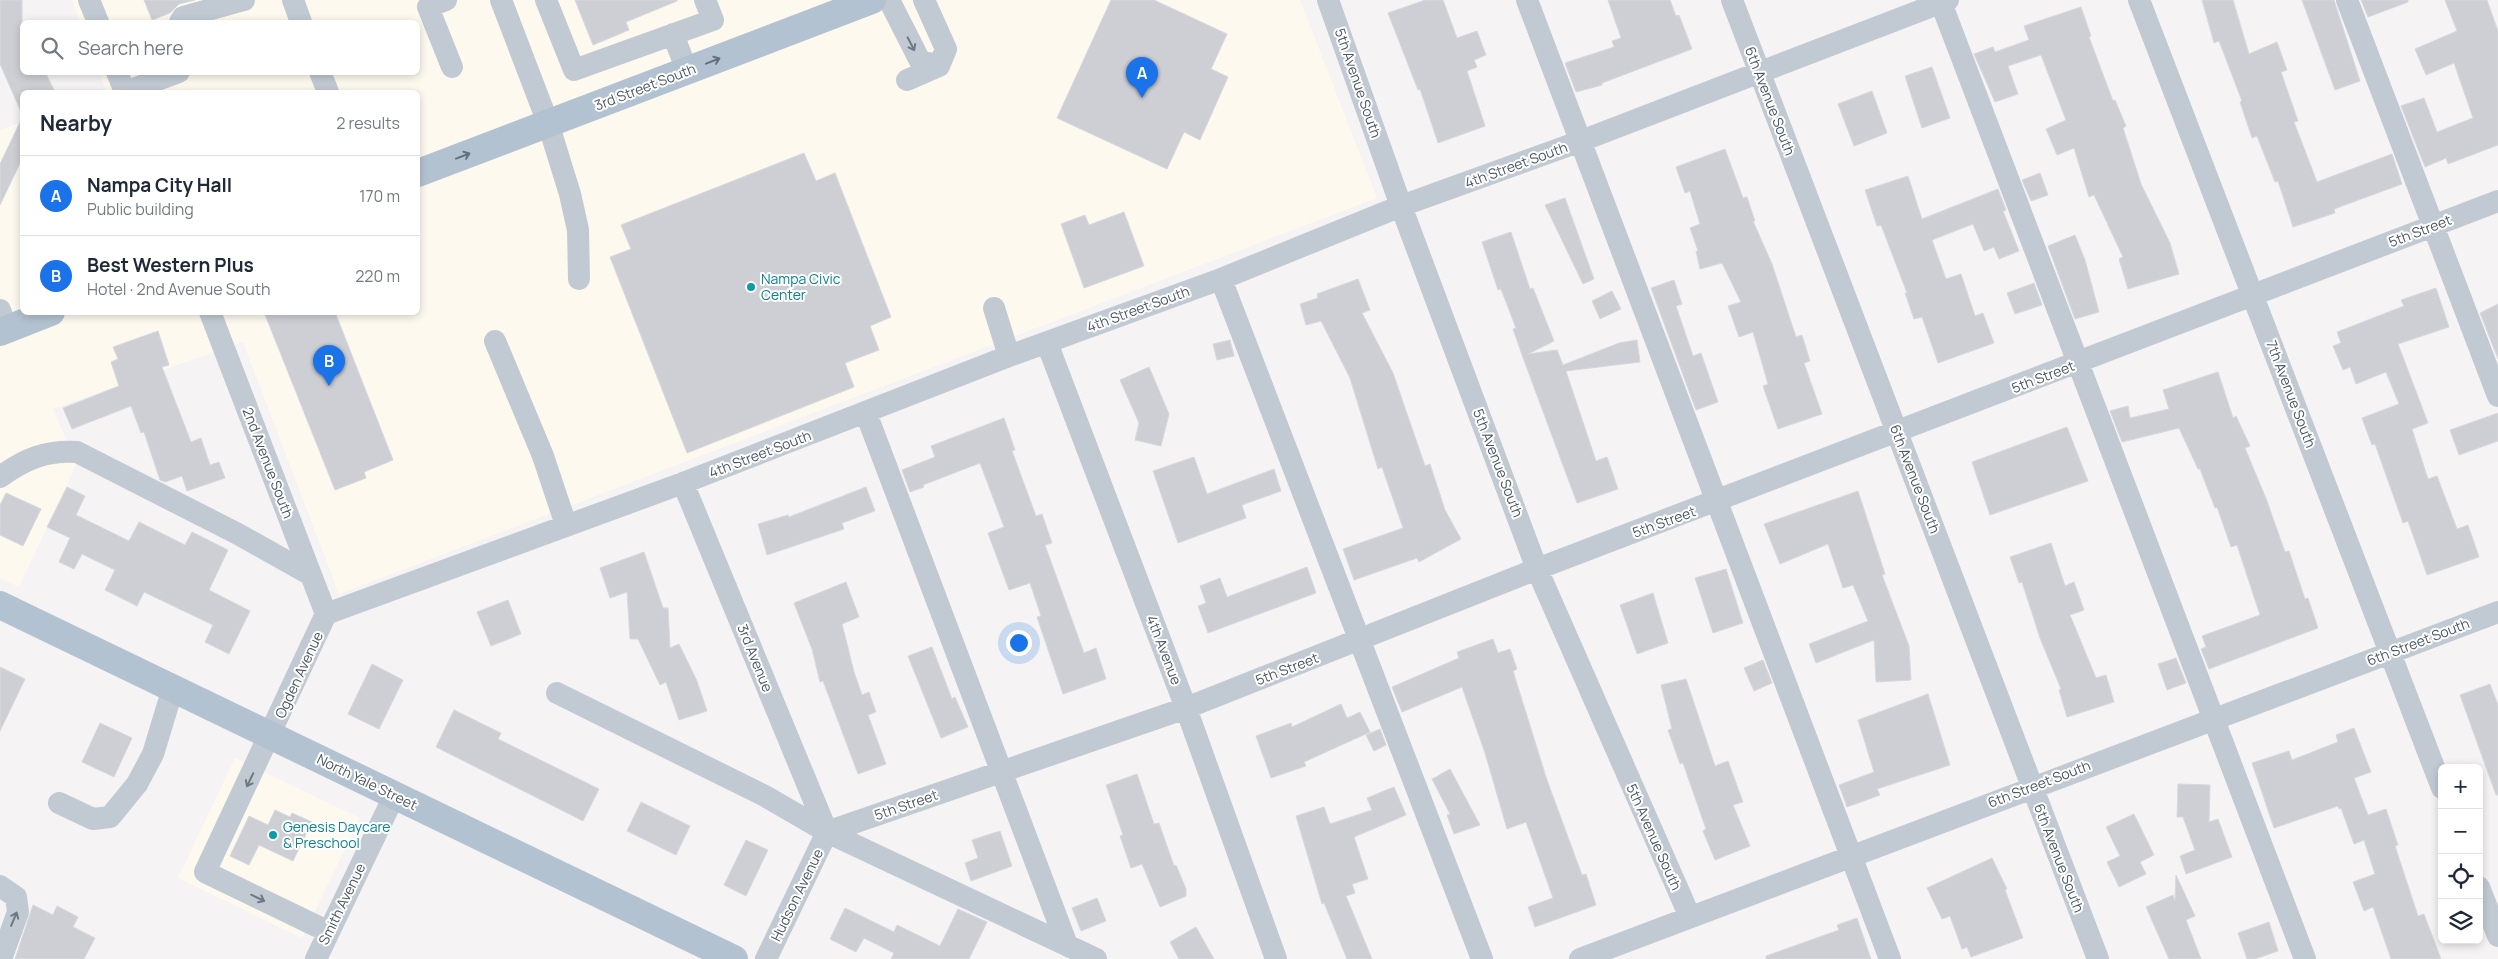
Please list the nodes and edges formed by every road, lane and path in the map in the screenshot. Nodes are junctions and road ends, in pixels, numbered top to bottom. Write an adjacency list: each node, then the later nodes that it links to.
1 (89, 0): 17 (street)
2 (244, 0): 18 (street)
3 (293, 0): 19 (street)
4 (446, 0): 22 (street)
5 (501, 0): 32 (street)
6 (546, 0): 20 (street)
7 (705, 0): 20 (street)
8 (872, 0): 23 (main road, 3rd Street South, one-way to 8)
9 (889, 0): 21 (street, one-way to 21)
10 (924, 0): 21 (street)
11 (1328, 0): 36 (street, 5th Avenue South)
12 (1527, 0): 33 (street)
13 (1732, 0): 24 (street, 6th Avenue South)
14 (2139, 0): 40 (street, 7th Avenue South)
15 (2347, 0): 37 (street)
16 (1943, 1): 24 (street, 4th Street South); 48 (street)
17 (97, 20)
18 (181, 20)
19 (300, 20)
20 (673, 34): 23 (street)
21 (939, 66): 28 (street)
22 (452, 67)
23 (687, 71): 32 (main road, 3rd Street South)
24 (1760, 73): 33 (street, 4th Street South); 51 (street, 6th Avenue South)
25 (118, 75): 29 (street)
26 (170, 75): 30 (street)
27 (321, 75): 31 (street)
28 (908, 80)
29 (124, 90)
30 (130, 90)
31 (327, 90)
32 (548, 124): 34 (main road, 3rd Street South, one-way to 32); 38 (street)
33 (1581, 141): 36 (street, 4th Street South); 54 (street)
34 (420, 172)
35 (2498, 201): 37 (street, 5th Street)
36 (1401, 206): 39 (street, 4th Street South); 56 (street, 5th Avenue South)
37 (2433, 226): 40 (street, 5th Street); 49 (street)
38 (579, 279)
39 (1221, 279): 46 (street, 4th Street South); 61 (street)
40 (2253, 295): 48 (street, 5th Street); 62 (street, 7th Avenue South)
41 (994, 308): 47 (street)
42 (39, 315): 44 (main road)
43 (211, 315): 57 (street, 2nd Avenue South)
44 (2, 324)
45 (495, 341): 55 (street)
46 (1047, 343): 47 (street, 4th Street South); 65 (street, 4th Avenue)
47 (1009, 356): 50 (street, 4th Street South)
48 (2079, 363): 51 (street, 5th Street); 66 (street)
49 (2498, 396)
50 (866, 413): 53 (street, 4th Street South); 68 (street)
51 (1897, 432): 54 (street, 5th Street); 70 (street, 6th Avenue South)
52 (0, 477): 57 (street)
53 (683, 483): 55 (street, 4th Street South); 73 (street, 3rd Avenue)
54 (1716, 502): 56 (street, 5th Street); 74 (street)
55 (566, 525): 60 (street, 4th Street South)
56 (1537, 569): 61 (street, 5th Street); 77 (street, 5th Avenue South)
57 (311, 575): 60 (street, 2nd Avenue South)
58 (0, 605): 63 (main road, North Yale Street)
59 (2498, 612): 62 (street, 6th Street South)
60 (326, 614): 67 (street, Ogden Avenue)
61 (1362, 640): 65 (street, 5th Street); 87 (street)
62 (2391, 652): 66 (street, 6th Street South); 69 (street, 7th Avenue South)
63 (173, 688): 67 (main road, North Yale Street); 72 (street)
64 (557, 693): 73 (street)
65 (1186, 708): 68 (street, 5th Street); 86 (street, 4th Avenue)
66 (2214, 718): 70 (street, 6th Street South); 91 (street)
67 (271, 736): 71 (main road, North Yale Street); 78 (street, Ogden Avenue, one-way to 78)
68 (1002, 771): 73 (street, 5th Street); 80 (street)
69 (2438, 777)
70 (2032, 787): 74 (street, 6th Street South); 90 (street, 6th Avenue South)
71 (394, 796): 78 (street, Smith Avenue); 83 (main road, North Yale Street)
72 (59, 803)
73 (827, 832): 80 (street); 84 (street, Hudson Avenue)
74 (1852, 856): 77 (street, 6th Street South); 89 (street)
75 (0, 886): 81 (street, one-way to 75)
76 (2483, 897): 79 (street)
77 (1690, 918): 88 (street, 6th Street South)
78 (329, 932): 82 (street, Smith Avenue)
79 (2498, 936)
80 (1066, 945): 85 (street)
81 (1, 959)
82 (316, 959)
83 (734, 959)
84 (766, 959)
85 (1096, 959)
86 (1276, 959)
87 (1482, 959)
88 (1580, 959)
89 (1890, 959)
90 (2098, 959)
91 (2305, 959)

